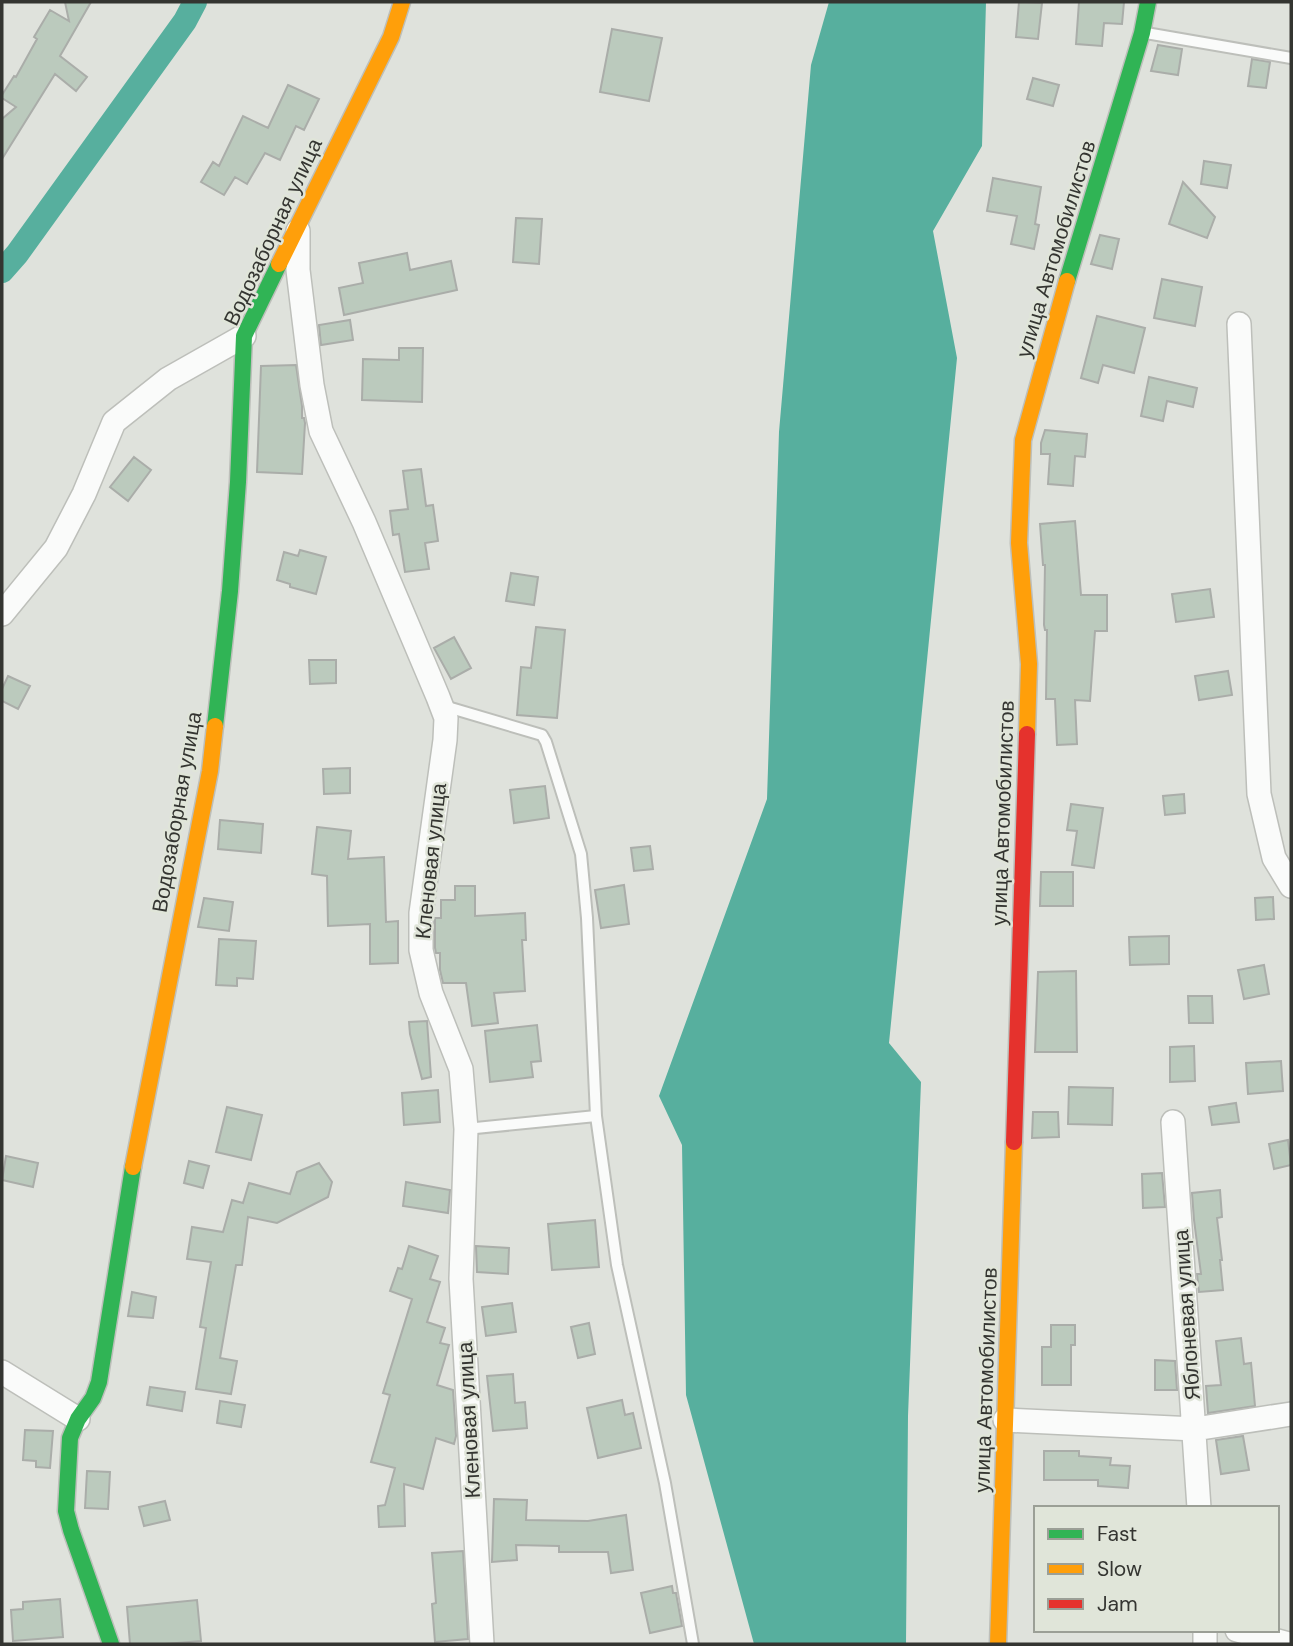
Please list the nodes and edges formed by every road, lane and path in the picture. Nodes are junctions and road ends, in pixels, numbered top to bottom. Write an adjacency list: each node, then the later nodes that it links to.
1 (402, 2): 5 (street, Водозаборная улица)
2 (1148, 2): 3 (street, улица Автомобилистов)
3 (1142, 33): 4 (lane); 17 (street, улица Автомобилистов)
4 (1291, 58)
5 (298, 224): 7 (street, Водозаборная улица); 9 (street, Кленовая улица)
6 (1238, 324): 10 (street)
7 (244, 336): 8 (street); 16 (street, Водозаборная улица)
8 (2, 614)
9 (441, 705): 11 (lane); 13 (street, Кленовая улица)
10 (1291, 886)
11 (596, 1115): 13 (lane); 23 (lane)
12 (1173, 1122): 18 (street, Яблоневая улица)
13 (466, 1129): 22 (street, Кленовая улица)
14 (2, 1372): 16 (street)
15 (1291, 1414): 18 (street)
16 (78, 1419): 21 (street, Водозаборная улица)
17 (1006, 1420): 18 (street); 24 (street, улица Автомобилистов)
18 (1195, 1429): 19 (street, Яблоневая улица)
19 (1199, 1506)
20 (1244, 1632): 25 (street)
21 (110, 1644)
22 (482, 1644)
23 (693, 1644)
24 (998, 1644)
25 (1289, 1644)

